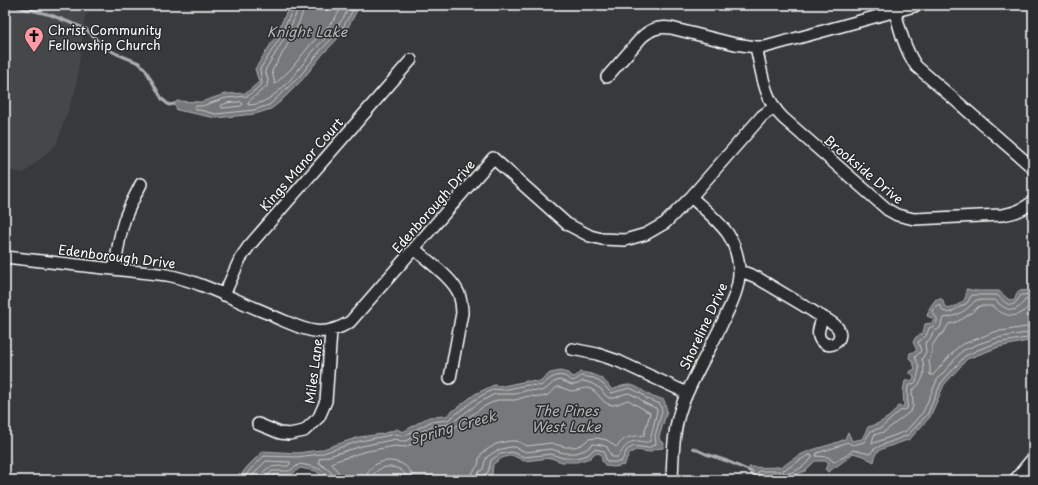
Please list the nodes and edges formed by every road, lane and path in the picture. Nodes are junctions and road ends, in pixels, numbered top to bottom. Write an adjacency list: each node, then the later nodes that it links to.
1 (918, 5): 2 (street)
2 (895, 11): 3 (street); 7 (street)
3 (756, 47): 5 (street); 6 (street, Brookside Drive)
4 (411, 60): 15 (street, Kings Manor Court)
5 (607, 77)
6 (773, 108): 9 (street, Edenborough Drive); 10 (street, Brookside Drive)
7 (1033, 168)
8 (141, 184): 13 (street)
9 (691, 197): 11 (street, Edenborough Drive); 14 (street, Shoreline Drive)
10 (1033, 201)
11 (415, 249): 17 (street, Edenborough Drive); 19 (street)
12 (5, 257): 13 (street, Edenborough Drive)
13 (115, 268): 15 (street, Edenborough Drive)
14 (739, 273): 16 (street); 20 (street, Shoreline Drive)
15 (224, 295): 17 (street, Edenborough Drive)
16 (822, 317)
17 (331, 331): 21 (street, Miles Lane)
18 (572, 348): 20 (street)
19 (450, 378)
20 (687, 393): 23 (street, Shoreline Drive)
21 (258, 424)
22 (1033, 458): 24 (street)
23 (672, 480)
24 (1015, 480)

